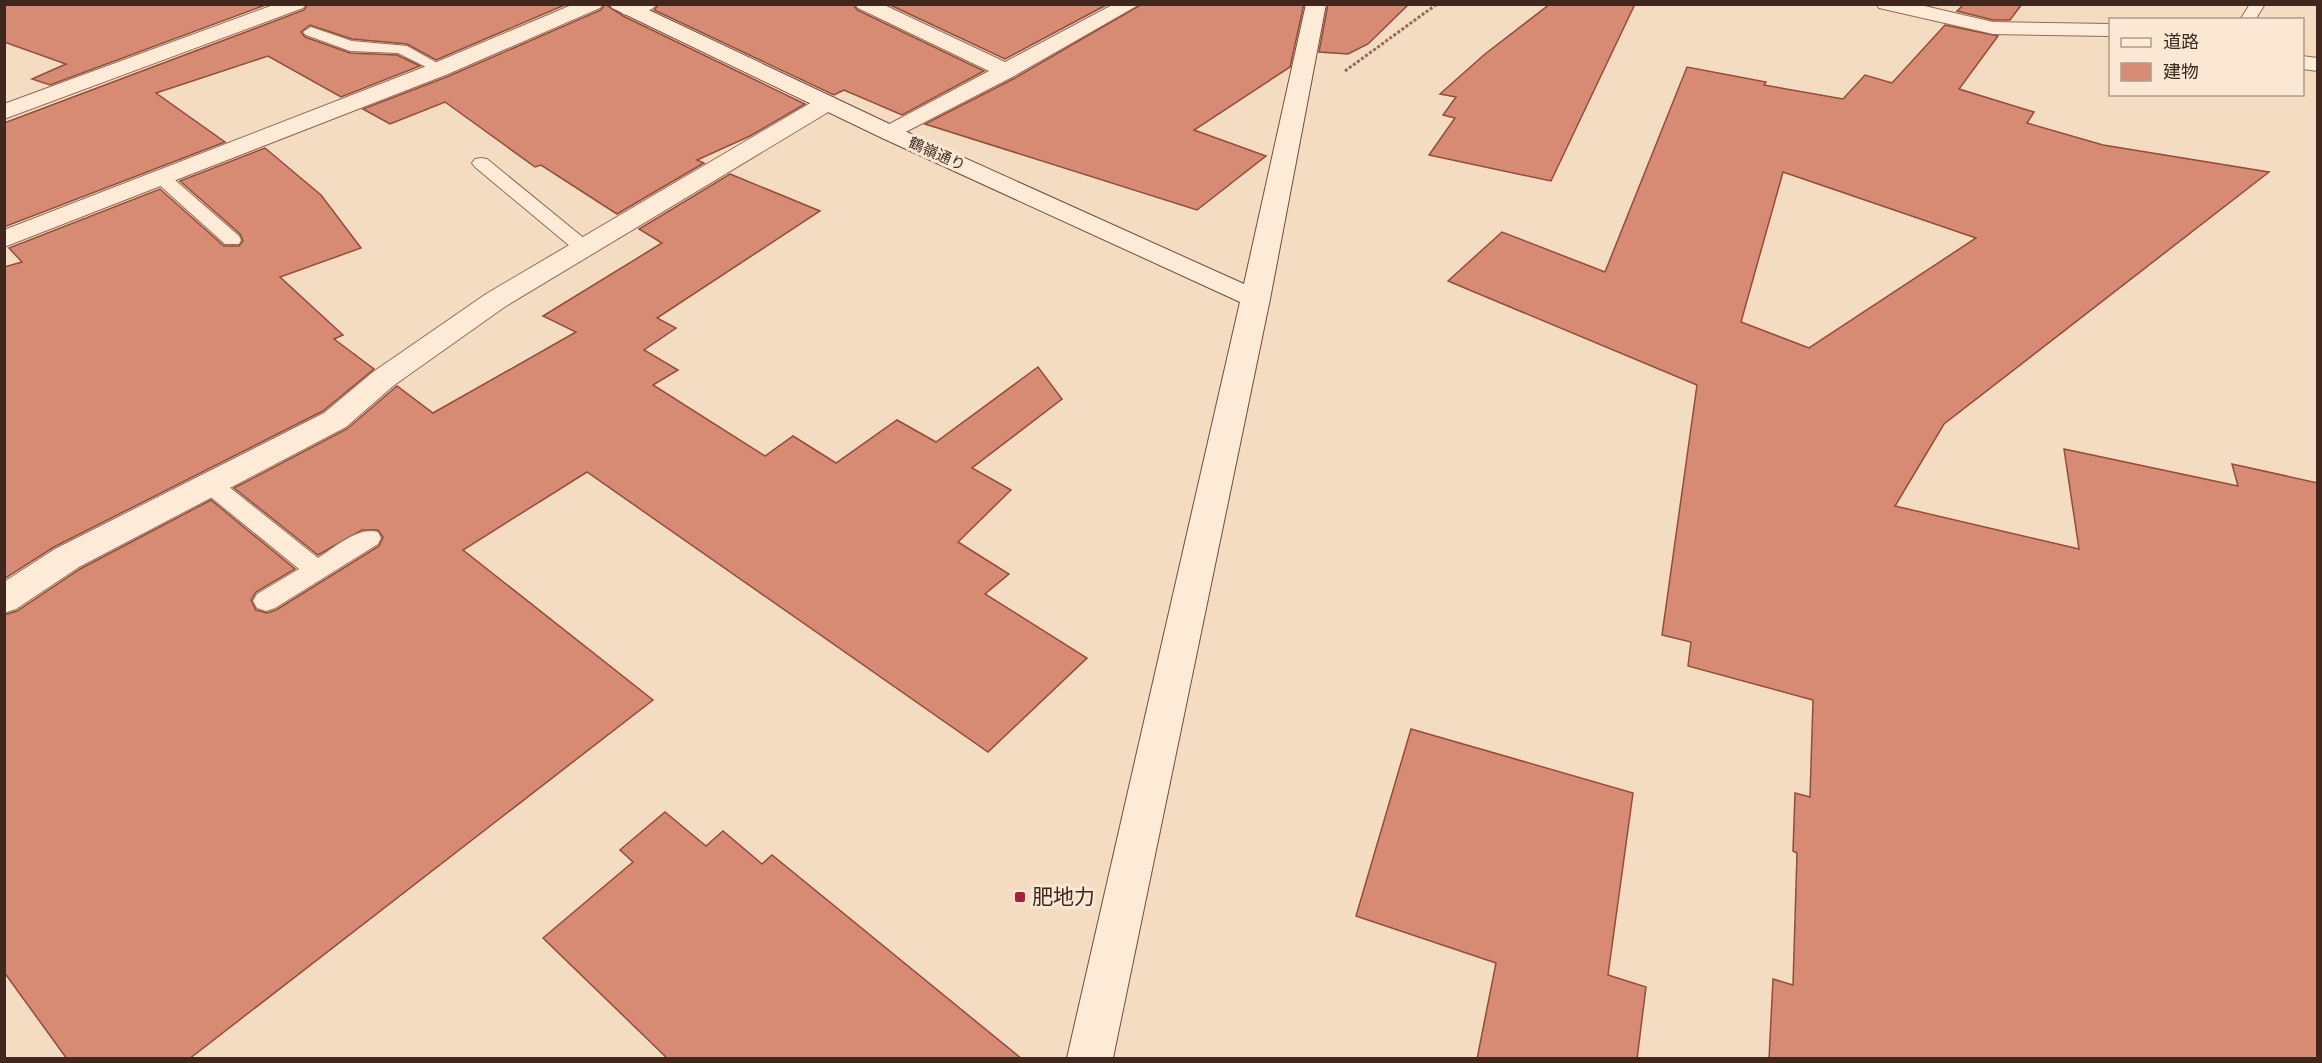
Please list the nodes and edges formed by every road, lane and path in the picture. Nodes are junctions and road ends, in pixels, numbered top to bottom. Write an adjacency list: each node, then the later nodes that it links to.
1 (296, 4): 19 (street)
2 (593, 4): 15 (street)
3 (865, 4): 16 (street)
4 (1130, 4): 16 (street)
5 (1316, 4): 18 (street)
6 (1437, 4): 18 (path)
7 (1886, 4): 12 (street)
8 (2039, 4): 12 (street)
9 (2258, 4): 11 (lane)
10 (632, 6): 20 (street, 鶴嶺通り)
11 (2248, 18)
12 (2019, 29): 13 (street)
13 (2109, 30)
14 (311, 32): 15 (lane)
15 (440, 69): 24 (street)
16 (1006, 71): 22 (street)
17 (4, 86): 19 (street)
18 (1298, 96): 28 (street)
19 (43, 98): 21 (street)
20 (827, 103): 22 (street, 鶴嶺通り); 27 (street)
21 (4, 112)
22 (890, 133): 28 (street, 鶴嶺通り)
23 (481, 164): 27 (lane)
24 (161, 177): 25 (street); 26 (lane)
25 (4, 239)
26 (232, 240)
27 (584, 248): 29 (street)
28 (1256, 299): 34 (street)
29 (210, 484): 31 (lane); 32 (street)
30 (369, 538): 31 (lane)
31 (316, 570): 33 (lane)
32 (4, 600)
33 (266, 601)
34 (1090, 1059)

